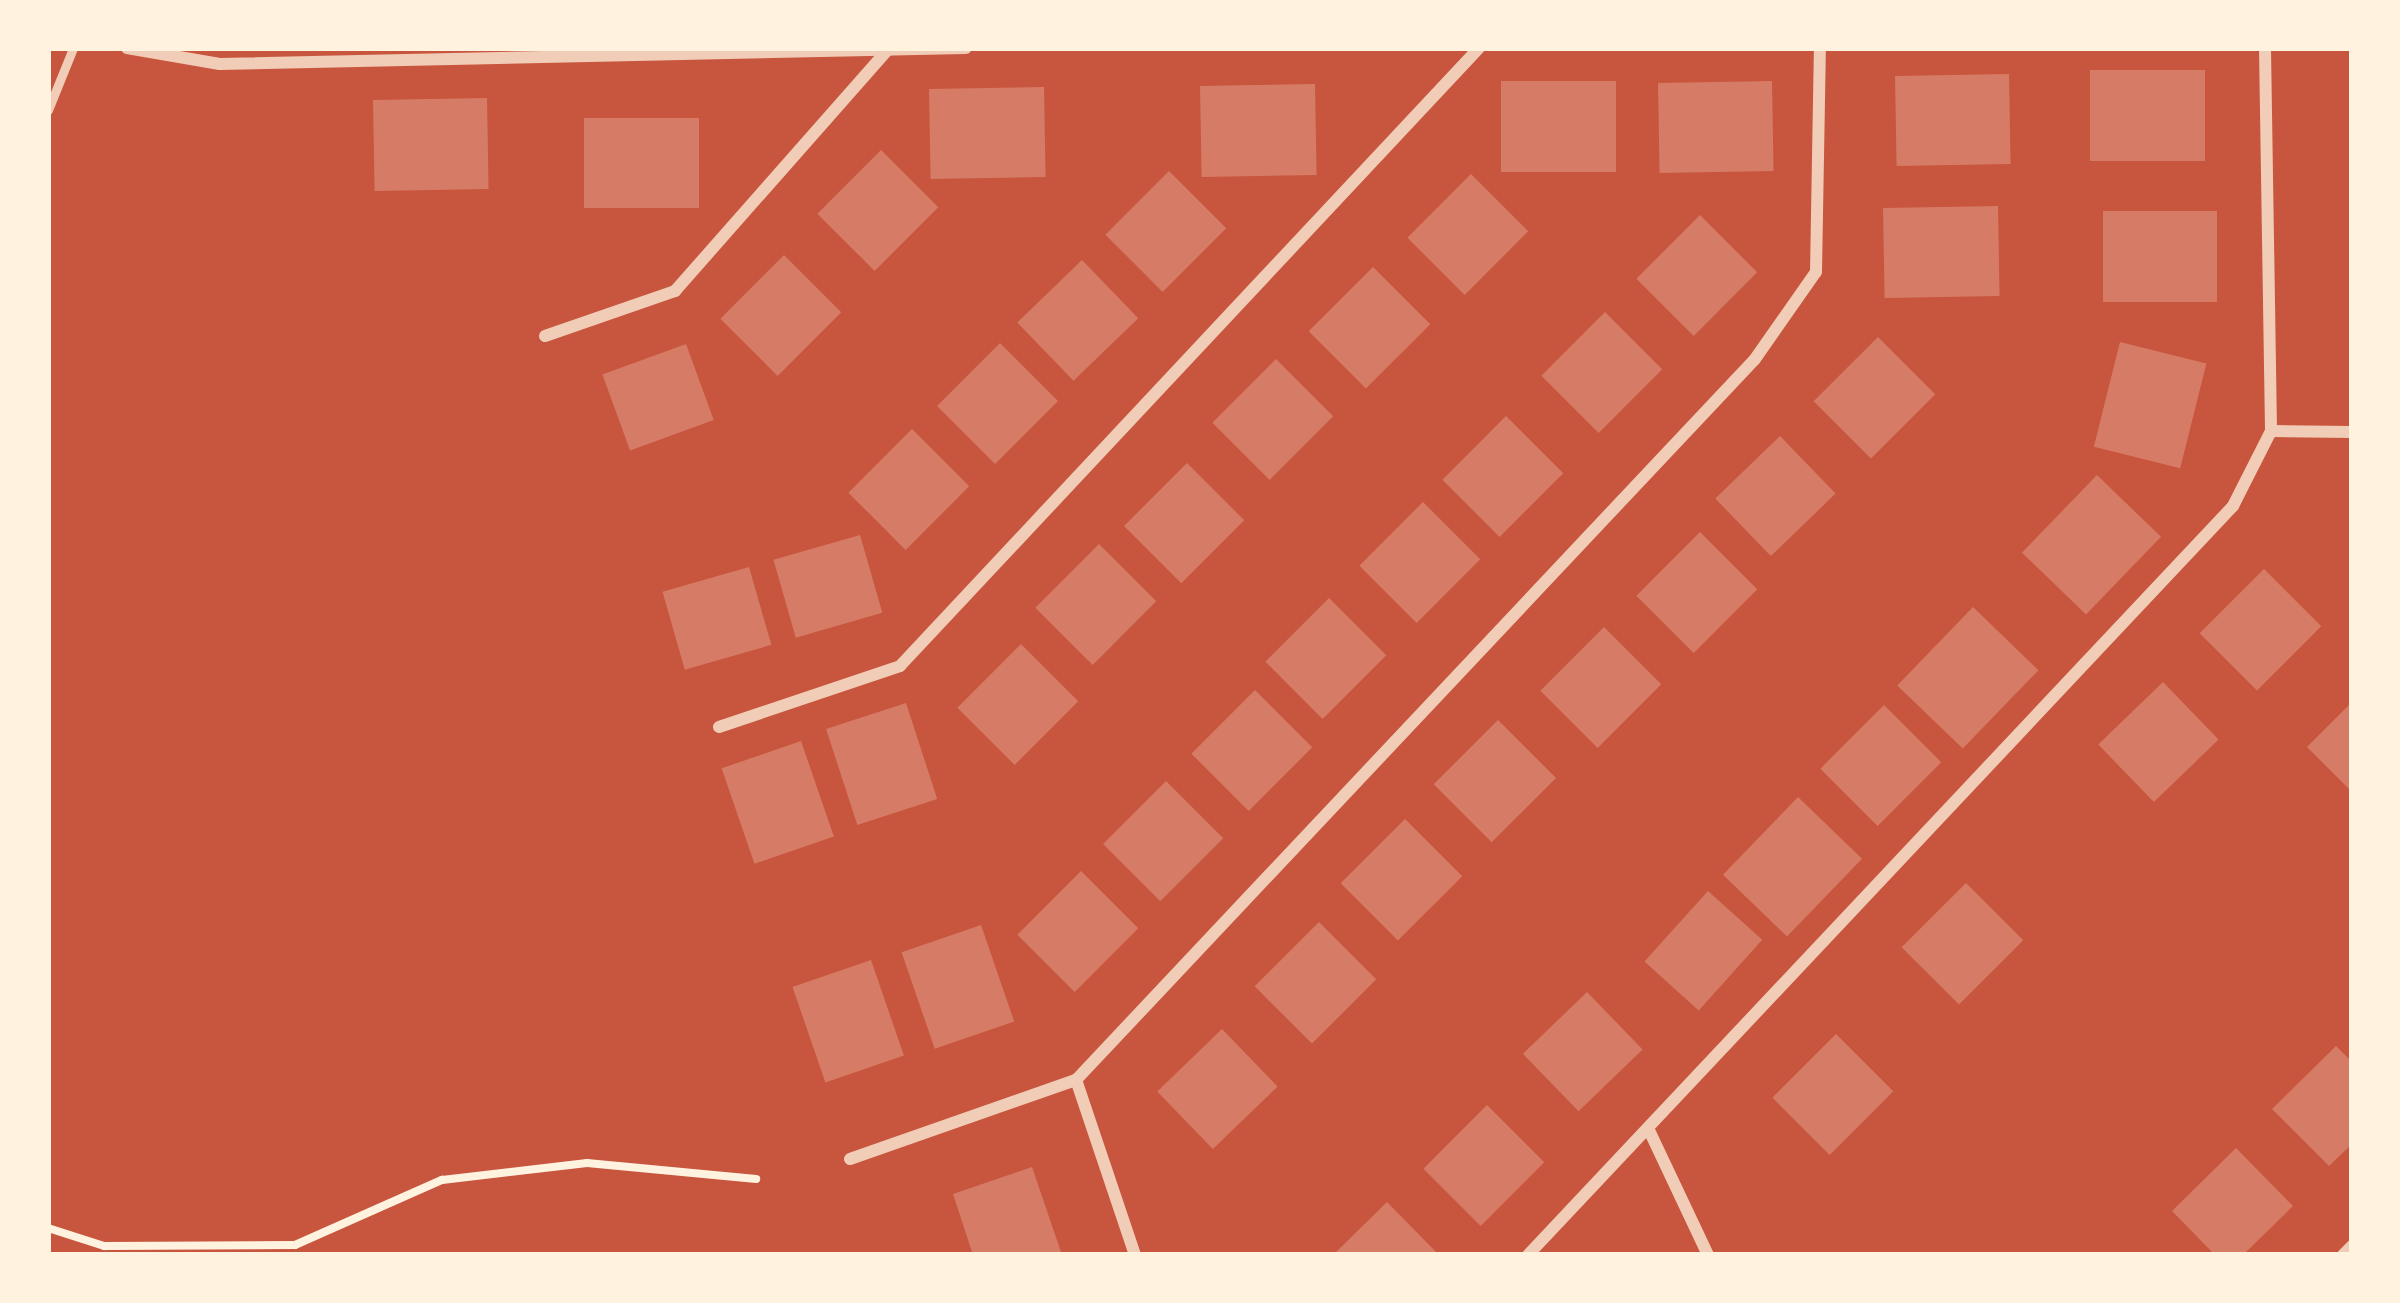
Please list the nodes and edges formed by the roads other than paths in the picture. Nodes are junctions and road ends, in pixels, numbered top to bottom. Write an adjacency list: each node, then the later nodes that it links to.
1 (74, 48): 8 (lane)
2 (128, 48): 7 (street)
3 (967, 48): 7 (street)
4 (1480, 48): 12 (street)
5 (1820, 48): 13 (street)
6 (2265, 48): 10 (street)
7 (889, 49): 9 (street)
8 (48, 110)
9 (544, 336)
10 (2271, 431): 11 (street); 14 (street)
11 (2352, 432)
12 (719, 727)
13 (1076, 1081): 15 (street); 17 (street)
14 (1648, 1129): 18 (street); 19 (street)
15 (850, 1159)
16 (2352, 1246): 20 (street)
17 (1136, 1255)
18 (1528, 1255)
19 (1708, 1255)
20 (2343, 1255)

